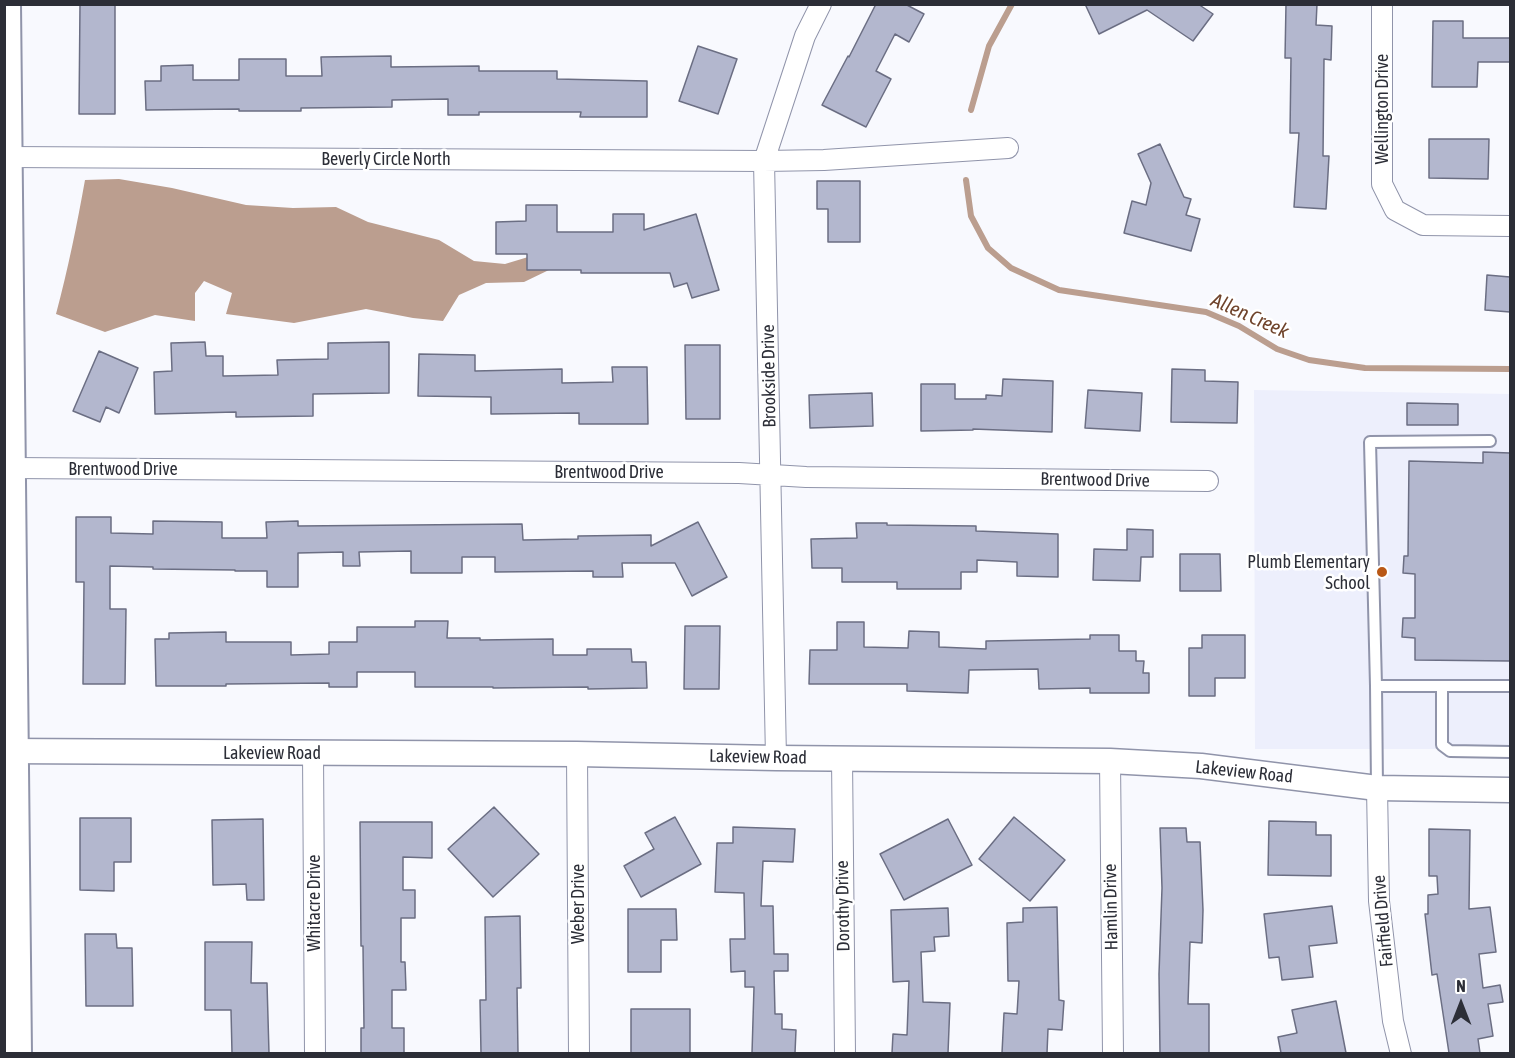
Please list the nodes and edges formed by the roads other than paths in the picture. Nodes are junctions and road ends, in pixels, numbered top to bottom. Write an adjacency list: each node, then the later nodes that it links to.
1 (6, 4): 4 (main road)
2 (821, 4): 7 (street, Brookside Drive)
3 (1382, 4): 8 (street, Wellington Drive)
4 (5, 65): 6 (main road)
5 (1008, 148): 7 (street, Beverly Circle North)
6 (7, 157): 7 (street, Beverly Circle North); 9 (main road)
7 (764, 161): 12 (street, Brookside Drive)
8 (1510, 226)
9 (8, 429): 11 (main road)
10 (1490, 441): 14 (lane)
11 (11, 468): 12 (street, Brentwood Drive); 17 (main road)
12 (771, 475): 13 (street, Brentwood Drive); 21 (street, Brookside Drive)
13 (1208, 481)
14 (1376, 686): 15 (lane); 24 (lane)
15 (1442, 686): 16 (lane); 18 (lane)
16 (1510, 686)
17 (9, 751): 19 (street, Lakeview Road); 26 (main road)
18 (1510, 752)
19 (313, 753): 20 (street, Lakeview Road); 27 (street, Whitacre Drive)
20 (577, 754): 21 (street, Lakeview Road); 28 (street, Weber Drive)
21 (776, 758): 22 (street, Lakeview Road)
22 (842, 758): 23 (street, Lakeview Road); 29 (street, Dorothy Drive)
23 (1110, 761): 24 (street, Lakeview Road); 30 (street, Hamlin Drive)
24 (1377, 788): 25 (street, Lakeview Road); 31 (street, Fairfield Drive)
25 (1510, 790)
26 (17, 1053)
27 (315, 1053)
28 (579, 1053)
29 (845, 1053)
30 (1113, 1053)
31 (1401, 1053)

